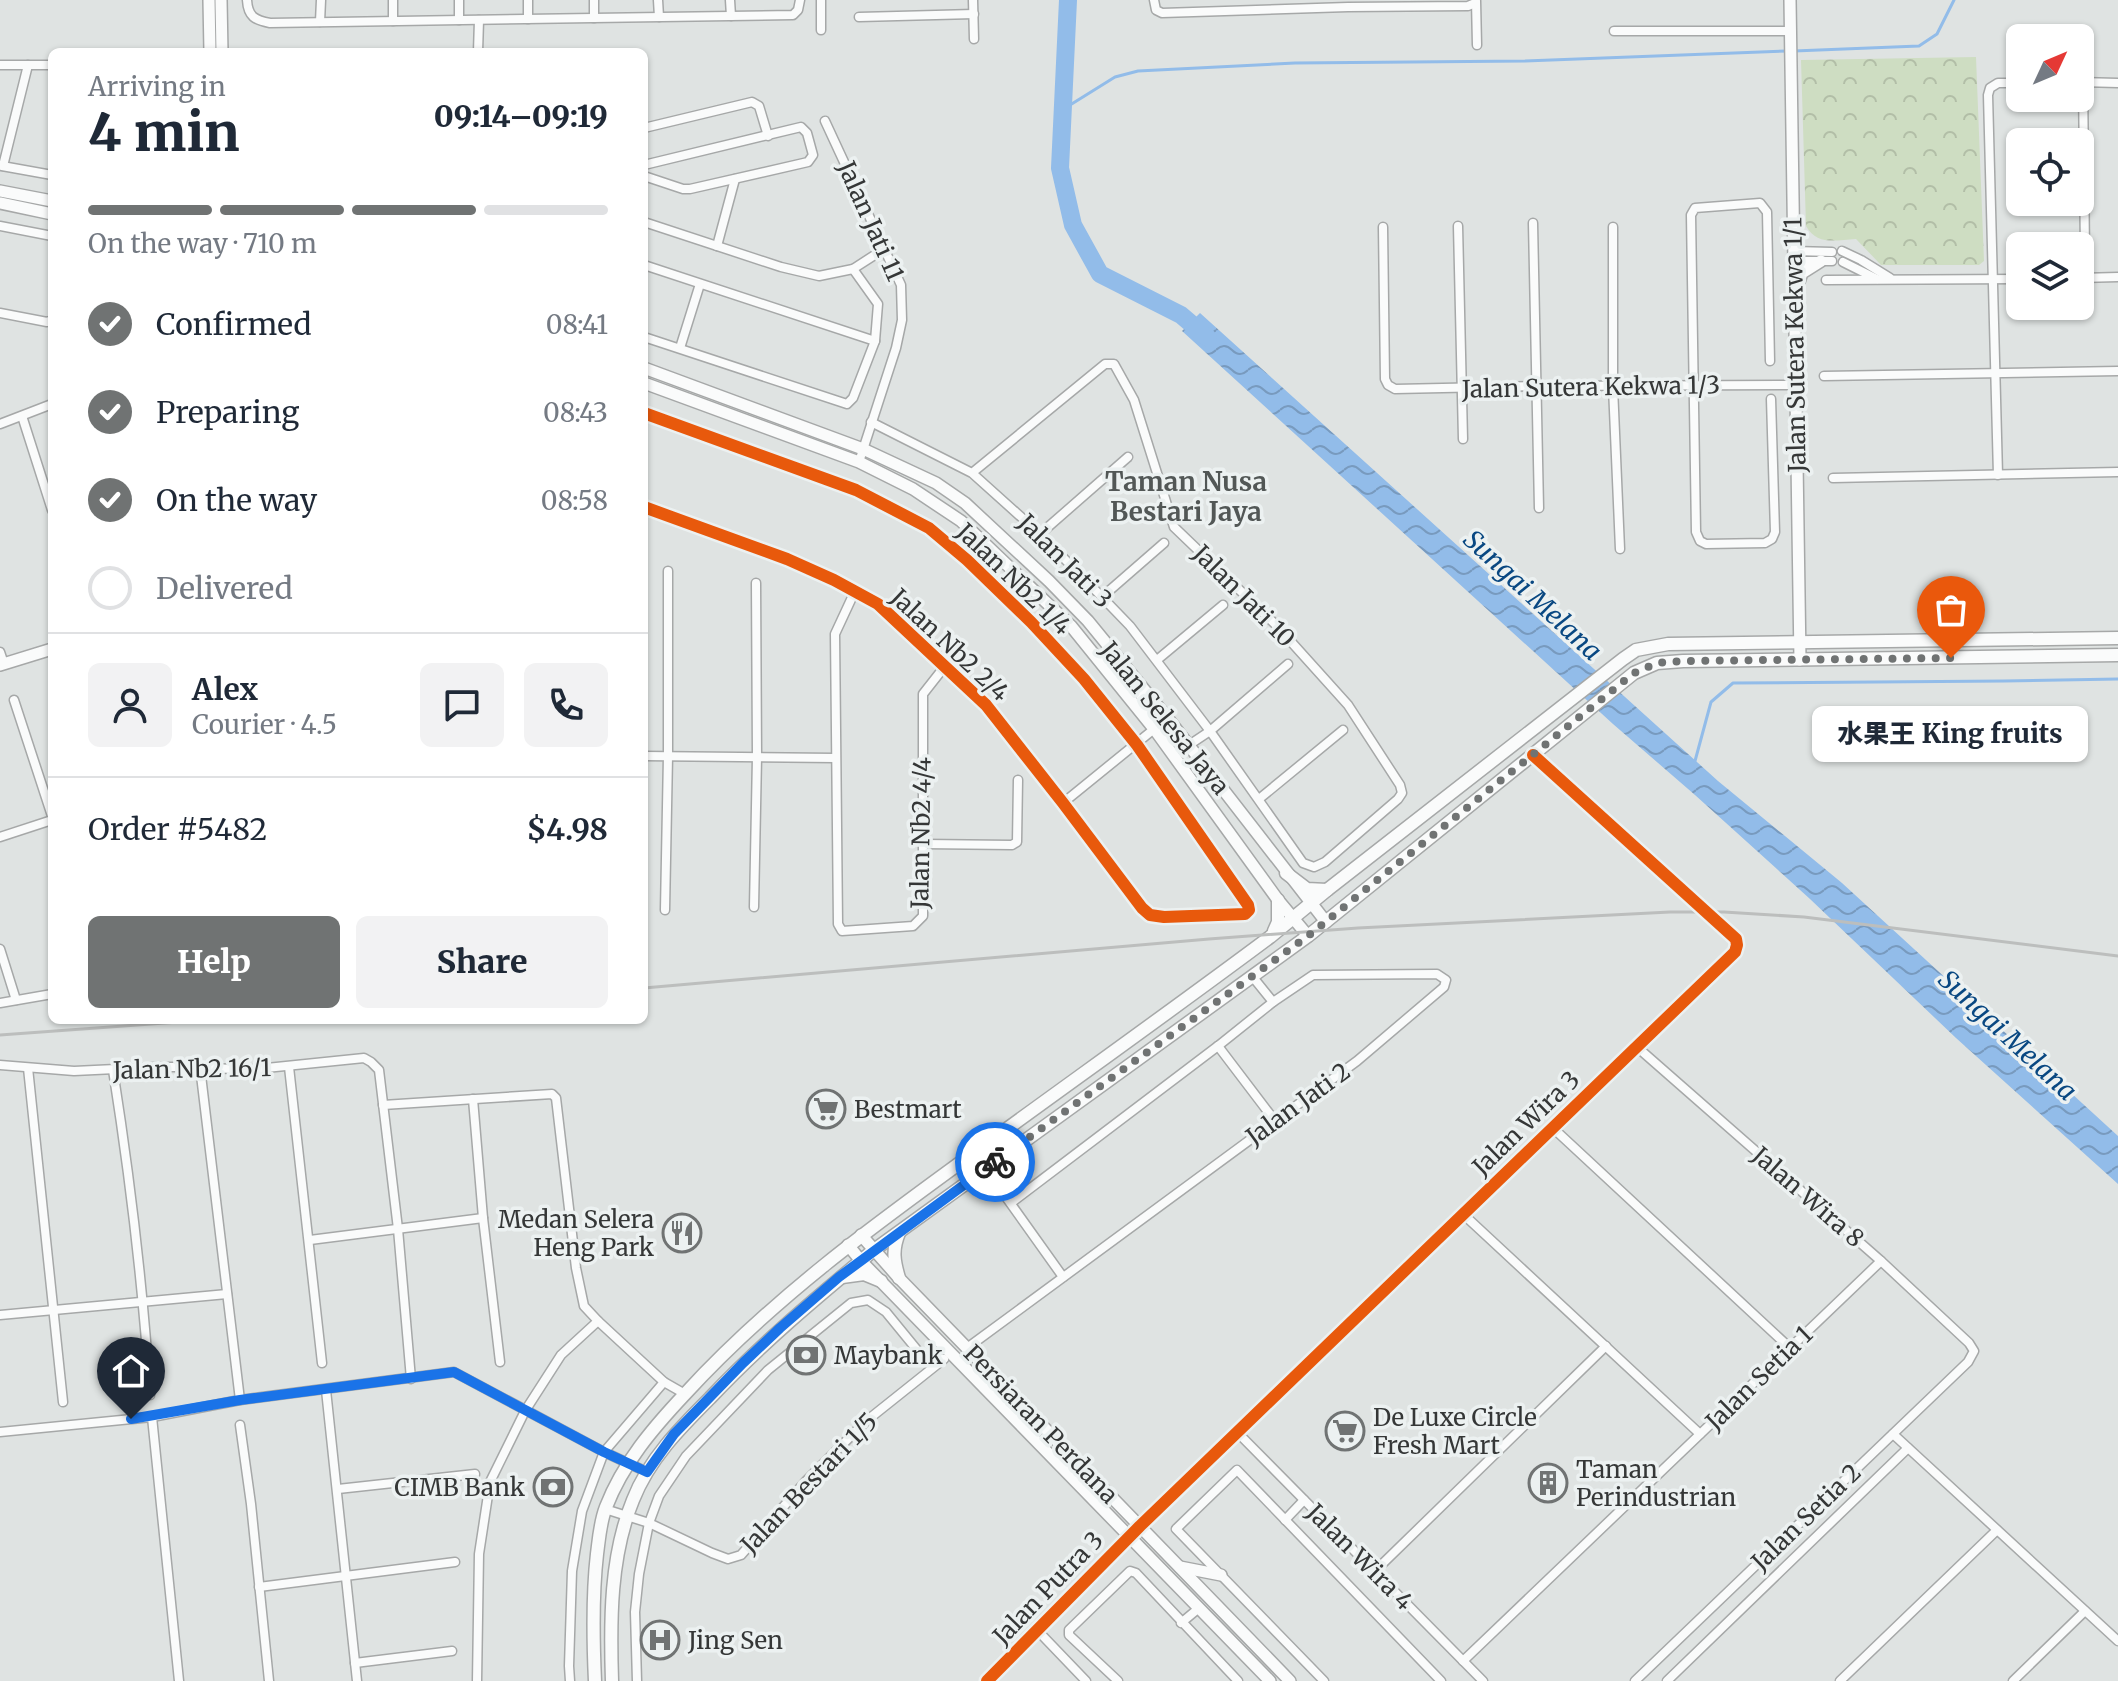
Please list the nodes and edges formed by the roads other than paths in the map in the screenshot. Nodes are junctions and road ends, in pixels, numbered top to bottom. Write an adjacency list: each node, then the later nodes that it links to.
1 (209, 0): 36 (main road)
2 (221, 0): 37 (main road)
3 (321, 0): 30 (street)
4 (393, 0): 29 (street)
5 (459, 0): 27 (street)
6 (528, 0): 26 (street)
7 (594, 0): 25 (street)
8 (658, 0): 23 (street)
9 (730, 0): 22 (street)
10 (800, 0): 22 (street)
11 (821, 0): 31 (street)
12 (973, 0): 21 (street)
13 (1154, 0): 19 (street)
14 (1790, 0): 33 (main road, Jalan Sutera Kekwa 1/1)
15 (247, 1): 30 (street)
16 (1476, 2): 18 (street); 35 (street)
17 (1348, 3): 18 (street); 20 (street)
18 (1412, 3)
19 (1217, 5): 20 (street)
20 (1282, 5)
21 (974, 14): 24 (street); 34 (street)
22 (731, 16): 23 (street)
23 (659, 17): 25 (street)
24 (859, 17)
25 (594, 18): 26 (street)
26 (528, 19): 28 (street)
27 (459, 20): 28 (street); 29 (street)
28 (479, 20): 38 (street)
29 (393, 21): 30 (street)
30 (320, 22)
31 (821, 30)
32 (1614, 31): 33 (street)
33 (1791, 31): 69 (main road, Jalan Sutera Kekwa 1/1)
34 (974, 39)
35 (1477, 45)
36 (210, 48)
37 (222, 48)
38 (478, 48)
39 (0, 65): 40 (street)
40 (28, 65): 41 (street); 50 (street)
41 (48, 65)
42 (2094, 82): 44 (street)
43 (2006, 83): 75 (street)
44 (2118, 83)
45 (2082, 112): 64 (street)
46 (825, 121): 67 (street, Jalan Jati 11)
47 (648, 127): 48 (street)
48 (768, 136): 49 (street); 53 (street)
49 (648, 164)
50 (2, 166): 51 (street)
51 (48, 174)
52 (648, 177): 53 (street)
53 (735, 179): 66 (street)
54 (0, 191): 55 (main road)
55 (48, 200)
56 (0, 203): 57 (main road)
57 (48, 213)
58 (648, 223): 66 (street)
59 (1533, 223): 95 (street)
60 (0, 226): 65 (street)
61 (1458, 226): 98 (street)
62 (1383, 227): 98 (street, Jalan Sutera Kekwa 1/3)
63 (1613, 227): 97 (street)
64 (2085, 232)
65 (48, 235)
66 (717, 246): 73 (street)
67 (884, 249): 73 (street); 103 (street, Jalan Jati 11)
68 (1842, 251): 79 (street)
69 (1794, 256): 70 (street); 70 (street); 82 (main road, Jalan Sutera Kekwa 1/1)
70 (1828, 258): 82 (main road)
71 (1843, 262): 78 (street)
72 (648, 266): 81 (street)
73 (853, 269): 86 (street)
74 (2118, 277): 77 (street)
75 (1993, 278): 76 (street); 79 (street); 91 (street)
76 (2006, 278)
77 (2094, 278)
78 (1878, 279): 79 (street); 80 (street)
79 (1892, 279)
80 (1826, 280)
81 (700, 284): 86 (street); 87 (street)
82 (1795, 296): 94 (main road, Jalan Sutera Kekwa 1/1)
83 (0, 313): 84 (street)
84 (48, 322)
85 (648, 338): 87 (street)
86 (875, 341): 87 (street)
87 (680, 348)
88 (1770, 361): 96 (street)
89 (648, 369): 106 (main road, Jalan Selesa Jaya)
90 (2118, 371): 91 (street)
91 (1994, 374): 92 (street); 111 (street)
92 (1824, 376)
93 (648, 384): 108 (main road, Jalan Selesa Jaya)
94 (1796, 385): 96 (street, Jalan Sutera Kekwa 1/3); 125 (main road, Jalan Sutera Kekwa 1/1)
95 (1537, 386): 97 (street, Jalan Sutera Kekwa 1/3); 98 (street, Jalan Sutera Kekwa 1/3); 115 (street)
96 (1694, 386): 97 (street, Jalan Sutera Kekwa 1/3); 99 (street)
97 (1613, 387): 118 (street)
98 (1463, 389): 105 (street)
99 (1771, 399)
100 (48, 406): 102 (street)
101 (648, 414): 138 (street, Jalan Nb2 1/4)
102 (22, 416): 104 (street); 113 (street)
103 (871, 422): 106 (street, Jalan Jati 11); 110 (street, Jalan Jati 3)
104 (0, 424)
105 (1463, 439)
106 (863, 449): 108 (street, Jalan Jati 11); 133 (main road, Jalan Selesa Jaya)
107 (1128, 457): 116 (street)
108 (859, 462): 135 (main road, Jalan Selesa Jaya)
109 (2118, 472): 111 (street)
110 (972, 473): 116 (street, Jalan Jati 3); 152 (street, Jalan Jati 10)
111 (1998, 475): 112 (street)
112 (1833, 478)
113 (48, 497)
114 (648, 508): 121 (street, Jalan Nb2 2/4)
115 (1539, 508)
116 (1040, 534): 122 (street, Jalan Jati 3)
117 (1164, 543): 122 (street)
118 (1620, 549)
119 (668, 571): 142 (street)
120 (756, 583): 143 (street)
121 (855, 591): 132 (street, Jalan Nb2 2/4); 144 (street)
122 (1102, 597): 129 (street, Jalan Jati 3)
123 (1223, 605): 129 (street)
124 (2118, 638): 125 (main road)
125 (1800, 643): 130 (main road, Jalan Sutera Kekwa 1/1); 154 (main road)
126 (48, 650): 128 (main road)
127 (2118, 655): 130 (main road)
128 (1, 660)
129 (1157, 660): 137 (street, Jalan Jati 3)
130 (1800, 660): 140 (main road)
131 (1288, 664): 137 (street)
132 (945, 666): 147 (street, Jalan Nb2 2/4); 151 (street, Jalan Nb2 4/4)
133 (1129, 671): 135 (street); 139 (main road, Jalan Selesa Jaya)
134 (14, 700): 148 (street)
135 (1155, 730): 138 (street); 155 (main road, Jalan Selesa Jaya)
136 (1343, 730): 146 (street)
137 (1210, 731): 139 (street); 146 (street, Jalan Jati 3)
138 (1137, 745): 147 (street); 159 (street, Jalan Nb2 1/4)
139 (1189, 745): 153 (main road, Jalan Selesa Jaya)
140 (1533, 755): 161 (main road); 171 (street, Jalan Wira 3)
141 (648, 756): 142 (street)
142 (668, 756): 143 (street); 158 (street)
143 (757, 757): 144 (street); 157 (street)
144 (835, 758): 151 (street, Jalan Nb2 4/4)
145 (1018, 780): 151 (street)
146 (1259, 799): 152 (street, Jalan Jati 3)
147 (1063, 803): 159 (street, Jalan Nb2 2/4)
148 (48, 806)
149 (48, 819): 150 (street)
150 (0, 837)
151 (924, 844)
152 (1303, 863)
153 (1286, 873): 154 (main road); 156 (main road, Jalan Selesa Jaya)
154 (1327, 890): 156 (main road)
155 (1278, 900): 160 (main road, Jalan Selesa Jaya); 163 (main road)
156 (1310, 904): 160 (main road); 161 (main road, Jalan Selesa Jaya)
157 (754, 907)
158 (665, 910)
159 (1150, 915)
160 (1293, 918): 162 (main road, Jalan Selesa Jaya); 163 (main road)
161 (1326, 922): 162 (main road)
162 (1308, 936): 165 (main road)
163 (1270, 937): 187 (main road)
164 (0, 949): 167 (street)
165 (1252, 976): 168 (street); 181 (main road)
166 (48, 995): 167 (street)
167 (16, 1000): 169 (street)
168 (1273, 1002): 170 (street); 179 (street, Jalan Jati 2)
169 (0, 1003)
170 (1218, 1046): 179 (street); 182 (street)
171 (1637, 1047): 180 (street, Jalan Wira 3); 192 (street, Jalan Wira 8)
172 (0, 1065): 175 (street, Jalan Nb2 16/1)
173 (200, 1067): 174 (street, Jalan Nb2 16/1); 176 (street, Jalan Nb2 16/1); 197 (street)
174 (289, 1067): 178 (street, Jalan Nb2 16/1); 188 (street)
175 (28, 1068): 176 (street, Jalan Nb2 16/1); 199 (street)
176 (113, 1070): 198 (street)
177 (473, 1099): 178 (street); 184 (street); 201 (street)
178 (383, 1105): 185 (street)
179 (1275, 1121): 194 (street, Jalan Jati 2)
180 (1553, 1128): 183 (street, Jalan Wira 3); 204 (street)
181 (986, 1169): 182 (street); 186 (main road)
182 (1011, 1203): 194 (street)
183 (1463, 1214): 202 (street); 222 (street, Jalan Wira 3)
184 (483, 1218): 185 (street); 208 (street)
185 (398, 1229): 188 (street); 210 (street)
186 (901, 1231): 190 (main road); 195 (main road)
187 (861, 1235): 189 (main road); 190 (main road, Persiaran Perdana)
188 (310, 1240): 209 (street)
189 (848, 1245): 191 (main road, Persiaran Perdana); 214 (main road)
190 (874, 1250): 191 (main road); 195 (main road, Persiaran Perdana)
191 (861, 1261): 193 (main road); 196 (main road, Persiaran Perdana)
192 (1881, 1261): 204 (street, Jalan Setia 1); 205 (street, Jalan Wira 8)
193 (839, 1277): 196 (main road); 228 (main road)
194 (1063, 1277): 203 (street, Jalan Jati 2)
195 (899, 1278): 203 (main road, Persiaran Perdana)
196 (881, 1281): 207 (main road, Persiaran Perdana)
197 (227, 1294): 198 (street); 216 (street)
198 (144, 1302): 199 (street); 215 (street)
199 (53, 1310): 200 (street); 217 (street)
200 (0, 1315)
201 (598, 1321): 212 (street); 218 (street)
202 (1606, 1346): 223 (street); 241 (street)
203 (967, 1348): 236 (main road, Persiaran Perdana)
204 (1790, 1348): 223 (street, Jalan Setia 1)
205 (1974, 1351): 224 (street, Jalan Setia 2)
206 (922, 1356): 207 (street); 211 (street); 235 (street)
207 (947, 1356): 211 (street, Jalan Bestari 1/5); 238 (main road, Persiaran Perdana)
208 (500, 1362)
209 (322, 1363)
210 (411, 1379): 213 (street); 218 (street)
211 (919, 1379): 235 (street, Jalan Bestari 1/5)
212 (664, 1382): 214 (street); 226 (street)
213 (326, 1390): 216 (street); 230 (street)
214 (685, 1394): 227 (main road)
215 (150, 1395)
216 (240, 1400): 219 (street)
217 (63, 1402)
218 (525, 1411): 226 (street); 256 (street)
219 (152, 1417): 221 (street); 253 (street)
220 (240, 1425): 244 (street)
221 (0, 1432)
222 (1237, 1432): 231 (street, Jalan Wira 4); 236 (street, Jalan Wira 3)
223 (1700, 1434): 251 (street, Jalan Setia 1)
224 (1893, 1434): 225 (street); 270 (street, Jalan Setia 2)
225 (1908, 1448): 237 (street); 271 (street)
226 (604, 1452): 227 (street); 257 (street)
227 (628, 1464): 228 (street); 232 (main road)
228 (647, 1472): 233 (main road)
229 (475, 1474): 230 (street)
230 (338, 1489): 243 (street)
231 (1304, 1500): 234 (street); 241 (street, Jalan Wira 4)
232 (605, 1509): 233 (street, Jalan Bestari 1/5); 258 (main road)
233 (627, 1514): 235 (street, Jalan Bestari 1/5); 259 (main road)
234 (1285, 1520): 242 (street); 268 (street)
235 (649, 1523): 260 (street)
236 (1140, 1526): 238 (street, Jalan Putra 3); 240 (main road, Persiaran Perdana)
237 (1997, 1530): 246 (street); 272 (street)
238 (1129, 1537): 245 (main road, Persiaran Perdana); 248 (street, Jalan Putra 3)
239 (455, 1562): 243 (street)
240 (1180, 1567): 242 (main road); 266 (main road, Persiaran Perdana)
241 (1375, 1571): 251 (street, Jalan Wira 4)
242 (1221, 1575): 267 (street)
243 (347, 1576): 244 (street); 252 (street)
244 (259, 1587): 254 (street)
245 (1199, 1608): 247 (street); 265 (main road, Persiaran Perdana)
246 (2085, 1611): 249 (street); 273 (street)
247 (1181, 1623): 263 (street); 264 (street)
248 (1038, 1631): 261 (street, Jalan Putra 3); 262 (street)
249 (2118, 1641)
250 (452, 1651): 252 (street)
251 (1463, 1661): 269 (street, Jalan Wira 4)
252 (355, 1663): 255 (street)
253 (179, 1681)
254 (269, 1681)
255 (357, 1681)
256 (477, 1681)
257 (570, 1681)
258 (595, 1681)
259 (612, 1681)
260 (637, 1681)
261 (987, 1681)
262 (1086, 1681)
263 (1117, 1681)
264 (1238, 1681)
265 (1270, 1681)
266 (1290, 1681)
267 (1324, 1681)
268 (1441, 1681)
269 (1483, 1681)
270 (1635, 1681)
271 (1667, 1681)
272 (1840, 1681)
273 (2013, 1681)

